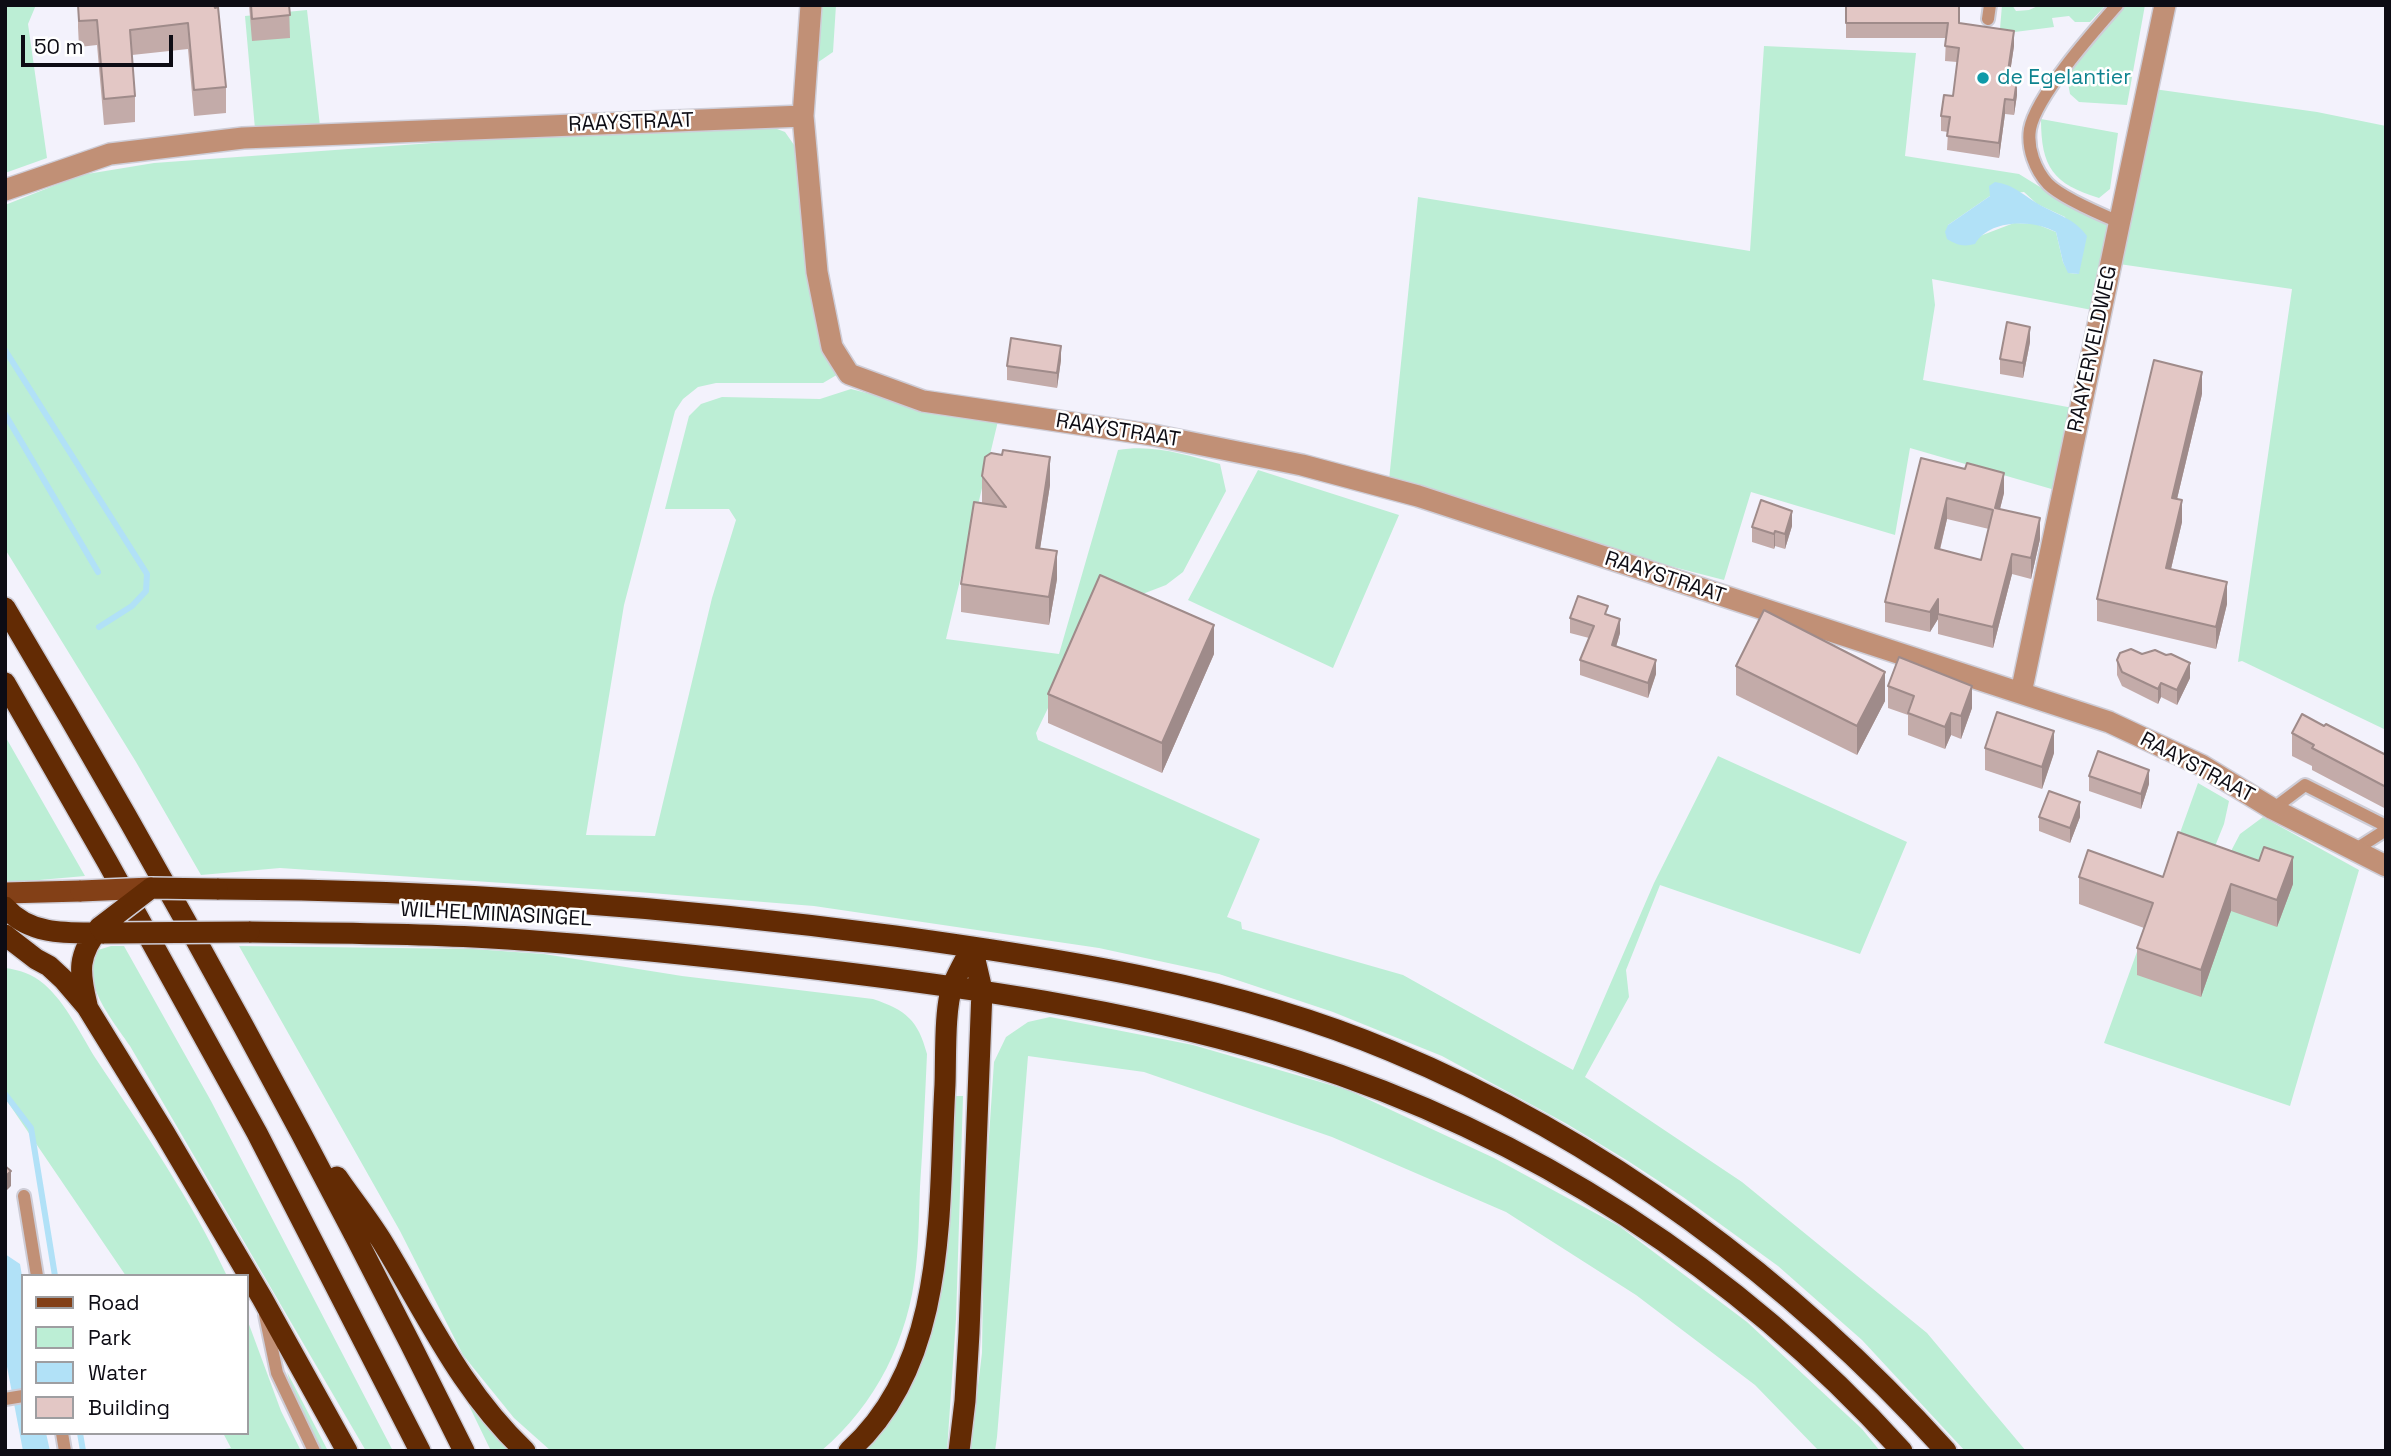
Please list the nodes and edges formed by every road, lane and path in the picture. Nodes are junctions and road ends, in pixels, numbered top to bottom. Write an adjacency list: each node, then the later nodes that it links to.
1 (811, 5): 4 (street)
2 (2117, 5): 6 (lane)
3 (2165, 5): 6 (street, RAAYERVELDWEG)
4 (803, 116): 5 (street, RAAYSTRAAT); 9 (street, RAAYSTRAAT)
5 (5, 190)
6 (2119, 222): 9 (street, RAAYERVELDWEG)
7 (5, 608): 24 (highway)
8 (5, 683): 32 (highway)
9 (2021, 693): 10 (street, RAAYSTRAAT)
10 (2273, 809): 11 (lane); 12 (street, RAAYSTRAAT)
11 (2386, 828): 12 (lane)
12 (2353, 851): 13 (street, RAAYSTRAAT)
13 (2386, 866)
14 (151, 888): 15 (main road, WILHELMINASINGEL, bridge); 17 (highway, bridge); 20 (highway, WILHELMINASINGEL, bridge)
15 (5, 893)
16 (5, 907): 18 (highway)
17 (99, 931): 18 (highway, WILHELMINASINGEL); 21 (highway, WILHELMINASINGEL, bridge); 23 (highway)
18 (51, 933): 19 (main road, WILHELMINASINGEL)
19 (5, 935): 23 (highway)
20 (972, 947): 21 (highway); 22 (highway); 38 (highway, WILHELMINASINGEL)
21 (952, 987): 22 (highway, WILHELMINASINGEL); 35 (highway)
22 (982, 990): 36 (highway); 37 (highway, WILHELMINASINGEL)
23 (87, 1007): 27 (highway)
24 (291, 1112): 33 (highway); 34 (highway)
25 (24, 1196): 26 (lane)
26 (37, 1274)
27 (248, 1274)
28 (248, 1274): 29 (highway)
29 (262, 1298): 30 (lane); 31 (highway)
30 (314, 1451)
31 (347, 1451)
32 (420, 1451)
33 (464, 1451)
34 (525, 1451)
35 (849, 1451)
36 (959, 1451)
37 (1902, 1451)
38 (1946, 1451)

